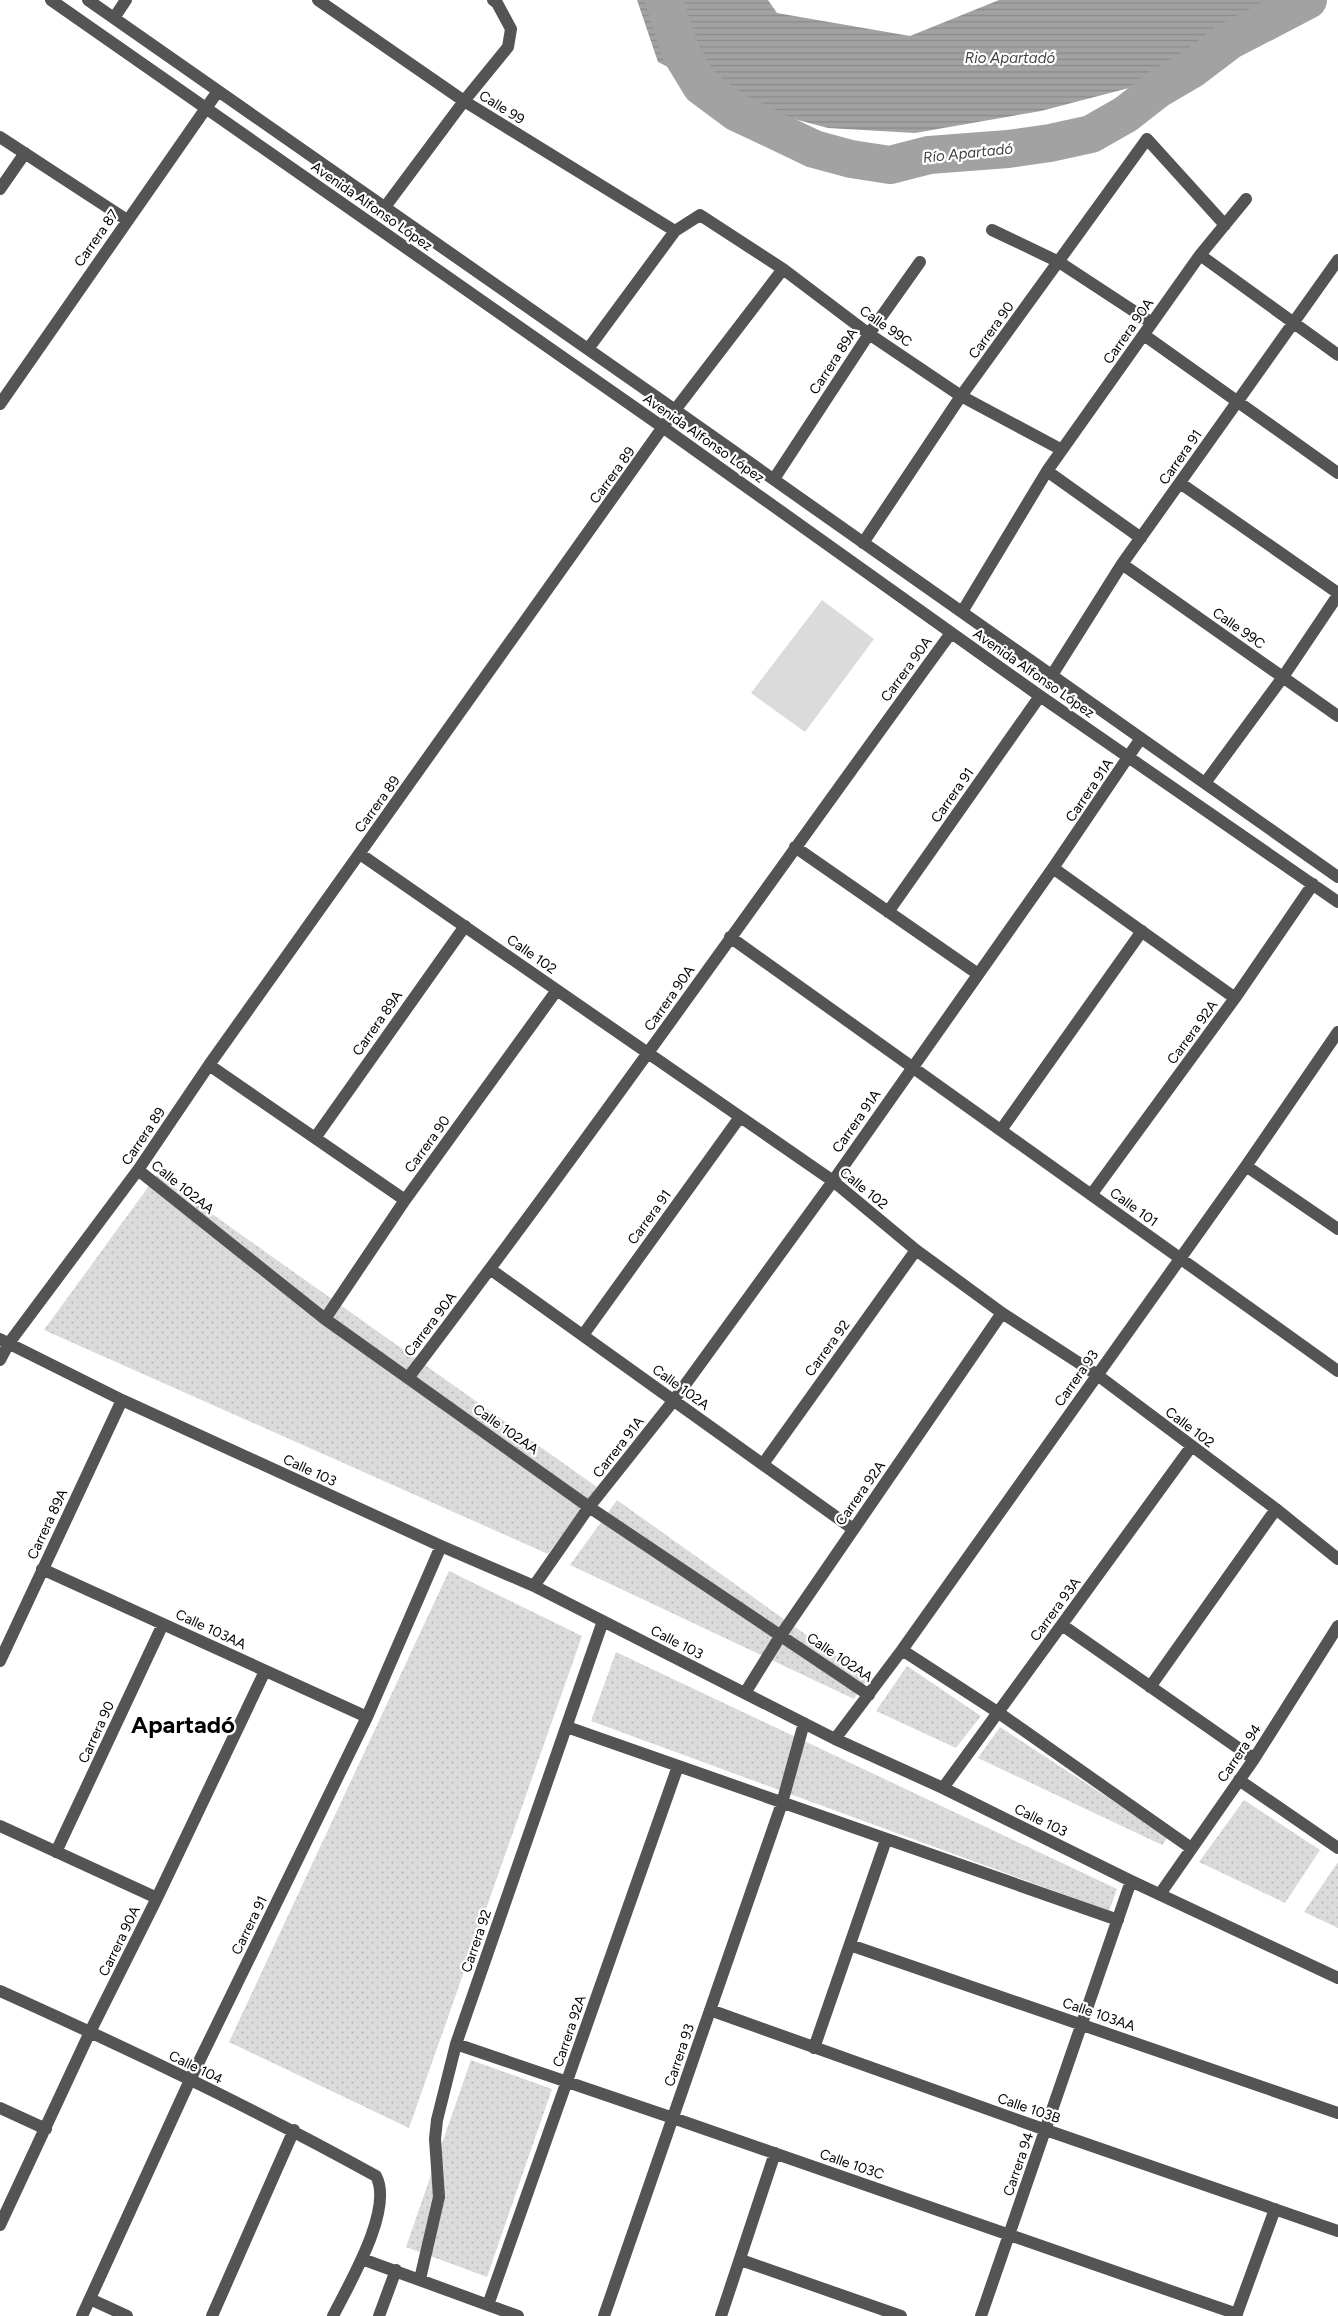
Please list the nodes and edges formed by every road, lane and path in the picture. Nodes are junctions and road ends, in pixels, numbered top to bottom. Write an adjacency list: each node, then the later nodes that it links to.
1 (51, 0): 9 (street, Avenida Alfonso López)
2 (88, 0): 6 (street, Avenida Alfonso López)
3 (126, 0): 6 (street)
4 (318, 0): 8 (street, Calle 99)
5 (495, 2): 8 (street)
6 (114, 18): 7 (street, Avenida Alfonso López)
7 (218, 91): 9 (street, Carrera 87); 14 (street, Avenida Alfonso López)
8 (464, 101): 14 (street); 18 (street, Calle 99)
9 (206, 108): 15 (street, Carrera 87); 34 (street, Avenida Alfonso López)
10 (0, 137): 11 (street)
11 (25, 153): 12 (street); 15 (street)
12 (0, 189)
13 (1246, 199): 16 (street, Carrera 90A)
14 (384, 207): 28 (street, Avenida Alfonso López)
15 (127, 220): 32 (street, Carrera 87)
16 (1225, 225): 19 (street, Carrera 90A); 22 (street, Carrera 90)
17 (992, 230): 22 (street)
18 (675, 231): 23 (street, Calle 99C); 28 (street)
19 (1200, 255): 24 (street, Carrera 90A); 25 (street)
20 (1338, 260): 25 (street, Carrera 91)
21 (920, 262): 26 (street, Carrera 89A)
22 (1059, 262): 24 (street); 30 (street, Carrera 90)
23 (783, 269): 26 (street, Calle 99C); 33 (street, Carrera 89)
24 (1152, 323): 27 (street, Carrera 90A)
25 (1294, 323): 29 (street); 31 (street, Carrera 91)
26 (869, 334): 30 (street, Calle 99C); 38 (street, Carrera 89A)
27 (1144, 335): 31 (street); 35 (street, Carrera 90A)
28 (588, 349): 33 (street, Avenida Alfonso López)
29 (1338, 355)
30 (961, 396): 35 (street, Calle 99C); 41 (street, Carrera 90)
31 (1238, 402): 37 (street); 39 (street, Carrera 91)
32 (0, 404)
33 (676, 410): 34 (street, Carrera 89); 38 (street, Avenida Alfonso López)
34 (664, 428): 45 (street, Avenida Alfonso López); 54 (street, Carrera 89)
35 (1062, 450): 36 (street, Carrera 90A)
36 (1047, 471): 40 (street); 44 (street, Carrera 90A)
37 (1338, 473)
38 (774, 480): 41 (street, Avenida Alfonso López)
39 (1180, 483): 40 (street, Carrera 91); 43 (street)
40 (1141, 538): 42 (street, Carrera 91)
41 (863, 543): 44 (street, Avenida Alfonso López)
42 (1122, 564): 46 (street, Carrera 91); 47 (street, Calle 99C)
43 (1338, 594): 47 (street)
44 (962, 612): 46 (street, Avenida Alfonso López)
45 (951, 633): 48 (street, Avenida Alfonso López); 53 (street, Carrera 90A)
46 (1052, 675): 50 (street, Avenida Alfonso López)
47 (1283, 677): 49 (street, Calle 99C); 52 (street)
48 (1040, 696): 51 (street, Avenida Alfonso López); 59 (street, Carrera 91)
49 (1338, 716)
50 (1141, 738): 51 (street, Carrera 91A); 52 (street, Avenida Alfonso López)
51 (1129, 757): 55 (street, Carrera 91A); 57 (street, Avenida Alfonso López)
52 (1205, 783): 56 (street, Avenida Alfonso López)
53 (795, 847): 59 (street); 62 (street, Carrera 90A)
54 (360, 854): 60 (street, Calle 102); 68 (street, Carrera 89)
55 (1053, 868): 61 (street); 63 (street, Carrera 91A)
56 (1338, 877)
57 (1313, 884): 58 (street, Avenida Alfonso López); 65 (street, Carrera 92A)
58 (1338, 902)
59 (888, 912): 63 (street)
60 (465, 926): 64 (street, Calle 102); 72 (street, Carrera 89A)
61 (1142, 931): 65 (street); 71 (street)
62 (730, 937): 67 (street, Carrera 90A); 69 (street, Calle 101)
63 (978, 974): 69 (street, Carrera 91A)
64 (557, 990): 67 (street, Calle 102); 77 (street, Carrera 90)
65 (1235, 998): 76 (street, Carrera 92A)
66 (1338, 1032): 73 (street, Carrera 93)
67 (648, 1053): 70 (street, Calle 102); 81 (street, Carrera 90A)
68 (209, 1065): 72 (street); 74 (street, Carrera 89)
69 (913, 1066): 71 (street, Calle 101); 75 (street, Carrera 91A)
70 (740, 1117): 75 (street, Calle 102); 84 (street, Carrera 91)
71 (1001, 1130): 76 (street, Calle 101)
72 (315, 1138): 77 (street)
73 (1246, 1166): 78 (street); 80 (street, Carrera 93)
74 (138, 1170): 83 (street, Calle 102AA); 85 (street, Carrera 89)
75 (833, 1181): 79 (street, Calle 102); 91 (street, Carrera 91A)
76 (1091, 1195): 80 (street, Calle 101)
77 (405, 1200): 83 (street, Carrera 90)
78 (1338, 1229)
79 (916, 1250): 82 (street, Calle 102); 93 (street, Carrera 92)
80 (1180, 1259): 87 (street, Calle 101); 88 (street, Carrera 93)
81 (490, 1269): 84 (street, Calle 102A); 89 (street, Carrera 90A)
82 (1002, 1313): 88 (street, Calle 102); 96 (street, Carrera 92A)
83 (325, 1319): 89 (street, Calle 102AA)
84 (583, 1335): 91 (street, Calle 102A)
85 (4, 1341): 86 (street, Carrera 89); 90 (street, Calle 103)
86 (0, 1360)
87 (1338, 1371)
88 (1096, 1374): 92 (street, Calle 102); 106 (street, Carrera 93)
89 (408, 1378): 94 (street, Calle 102AA)
90 (122, 1400): 97 (street, Calle 103); 99 (street, Carrera 89A)
91 (674, 1400): 93 (street, Calle 102A); 94 (street, Carrera 91A)
92 (1191, 1447): 95 (street, Calle 102); 103 (street, Carrera 93A)
93 (763, 1464): 96 (street, Calle 102A)
94 (589, 1507): 100 (street, Carrera 91A); 105 (street, Calle 102AA)
95 (1276, 1509): 98 (street, Calle 102); 109 (street)
96 (853, 1529): 105 (street, Carrera 92A)
97 (441, 1546): 100 (street, Calle 103); 113 (street, Carrera 91)
98 (1338, 1559)
99 (42, 1569): 102 (street, Calle 103AA); 107 (street, Carrera 89A)
100 (534, 1586): 101 (street, Calle 103)
101 (602, 1621): 110 (street, Calle 103); 115 (street, Carrera 92)
102 (163, 1624): 108 (street, Calle 103AA); 126 (street, Carrera 90)
103 (1062, 1625): 109 (street); 112 (street, Carrera 93A)
104 (1338, 1626): 117 (street, Carrera 94)
105 (781, 1635): 110 (street, Carrera 92A); 111 (street, Calle 102AA)
106 (902, 1650): 111 (street, Carrera 93); 112 (street)
107 (0, 1661)
108 (265, 1671): 113 (street, Calle 103AA); 129 (street, Carrera 90A)
109 (1150, 1687): 117 (street)
110 (745, 1693): 114 (street, Calle 103)
111 (869, 1695): 116 (street, Carrera 93)
112 (999, 1713): 120 (street, Carrera 93A); 125 (street)
113 (366, 1718): 139 (street, Carrera 91)
114 (804, 1723): 116 (street, Calle 103); 121 (street, Carrera 93)
115 (567, 1727): 118 (street); 137 (street, Carrera 92)
116 (835, 1739): 120 (street, Calle 103)
117 (1254, 1759): 119 (street, Carrera 94)
118 (678, 1766): 121 (street); 140 (street, Carrera 92A)
119 (1239, 1780): 124 (street); 125 (street, Carrera 94)
120 (943, 1788): 127 (street, Calle 103)
121 (782, 1803): 123 (street); 134 (street, Carrera 93)
122 (0, 1826): 126 (street)
123 (886, 1840): 130 (street); 131 (street)
124 (1337, 1846)
125 (1191, 1848): 128 (street, Carrera 94)
126 (56, 1852): 129 (street)
127 (1131, 1881): 128 (street, Calle 103); 130 (street, Carrera 94)
128 (1160, 1894): 132 (street, Calle 103)
129 (157, 1898): 136 (street, Carrera 90A)
130 (1118, 1920): 135 (street, Carrera 94)
131 (850, 1945): 135 (street, Calle 103AA); 138 (street)
132 (1338, 1978)
133 (0, 1991): 136 (street, Calle 104)
134 (710, 2010): 138 (street, Calle 103B); 143 (street, Carrera 93)
135 (1082, 2024): 142 (street, Calle 103AA); 146 (street, Carrera 94)
136 (90, 2032): 139 (street, Calle 104); 144 (street, Carrera 90A)
137 (456, 2044): 140 (street, Calle 103C); 155 (street, Carrera 92)
138 (814, 2048): 146 (street, Calle 103B)
139 (190, 2080): 145 (street, Calle 104); 156 (street, Carrera 91)
140 (567, 2082): 143 (street, Calle 103C); 157 (street, Carrera 92A)
141 (0, 2108): 144 (street)
142 (1338, 2113)
143 (673, 2118): 147 (street, Calle 103C); 166 (street, Carrera 93)
144 (46, 2129): 149 (street, Carrera 90A)
145 (294, 2130): 152 (street, Calle 104); 162 (street)
146 (1046, 2130): 148 (street, Calle 103B); 151 (street, Carrera 94)
147 (776, 2153): 151 (street, Calle 103C); 153 (street)
148 (1275, 2209): 150 (street, Calle 103B); 159 (street)
149 (0, 2225)
150 (1338, 2231)
151 (1009, 2234): 159 (street, Calle 103C); 169 (street, Carrera 94)
152 (362, 2259): 154 (street); 163 (street)
153 (741, 2260): 167 (street); 168 (street)
154 (396, 2270): 155 (street); 164 (street)
155 (420, 2279): 157 (street)
156 (90, 2299): 160 (street, Carrera 91); 161 (street)
157 (488, 2305): 158 (street)
158 (504, 2314): 165 (street)
159 (1236, 2315)
160 (82, 2316)
161 (127, 2316)
162 (212, 2316)
163 (333, 2316)
164 (379, 2316)
165 (518, 2316)
166 (604, 2316)
167 (721, 2316)
168 (901, 2316)
169 (981, 2316)

